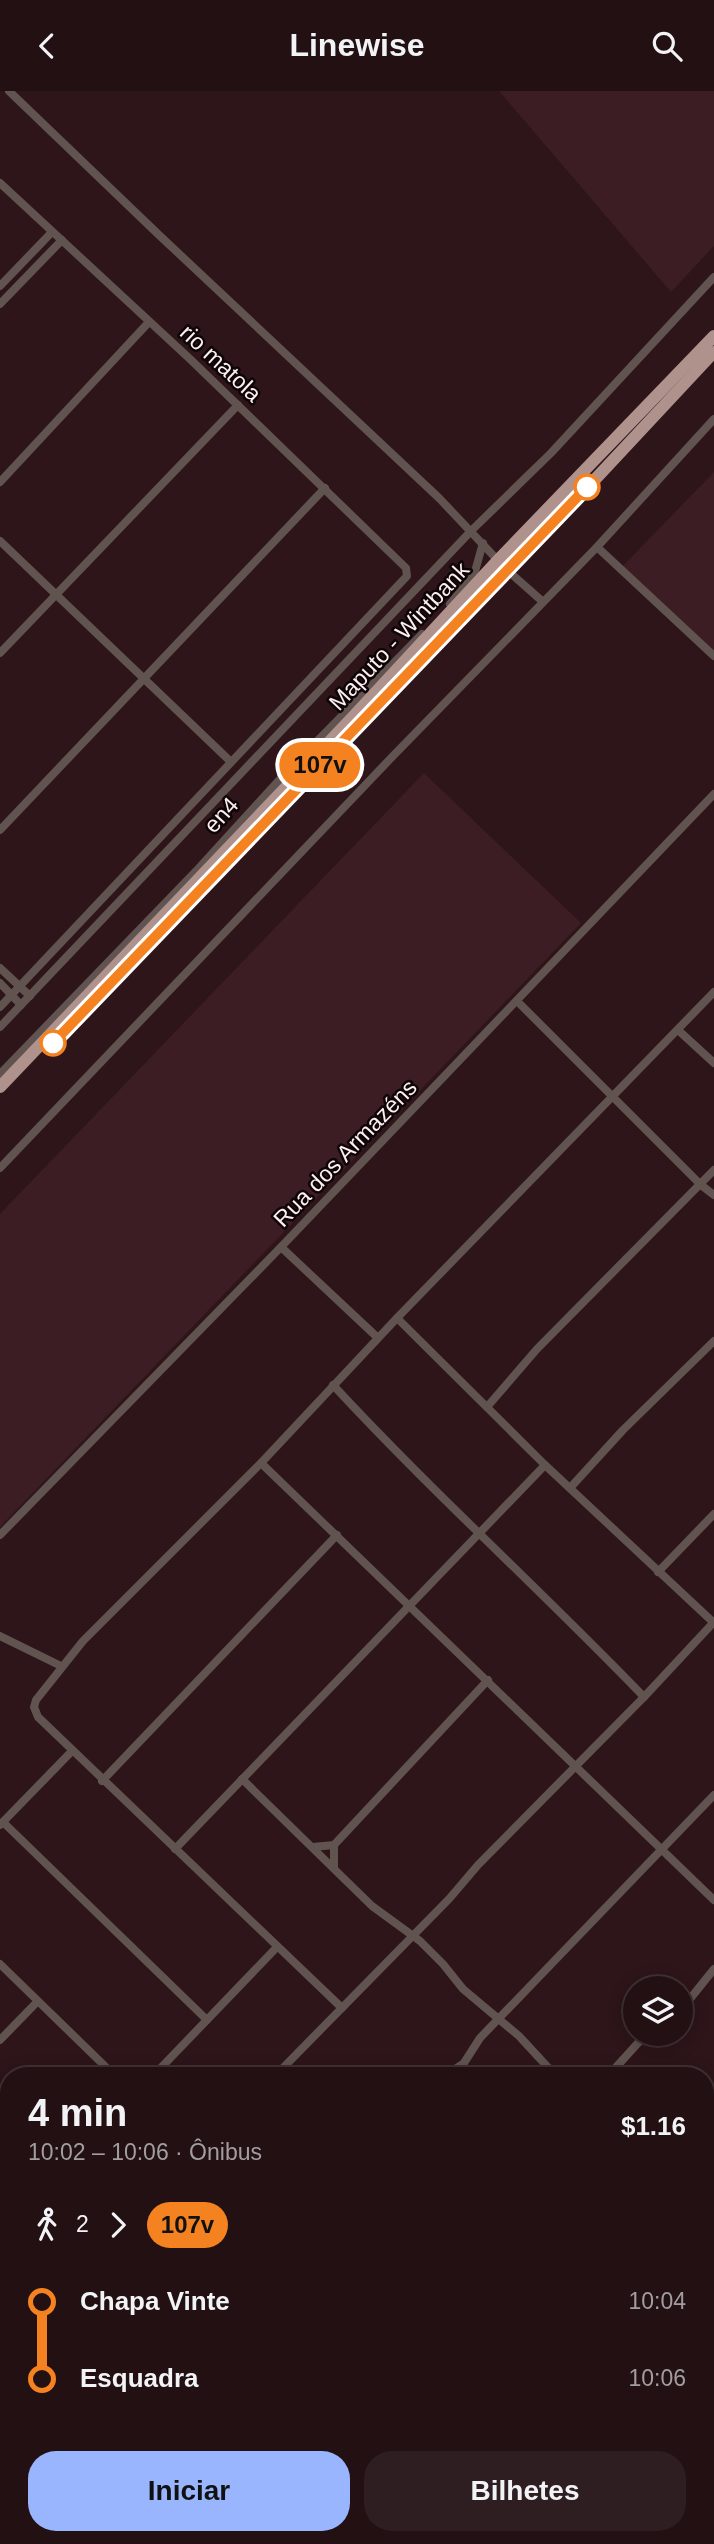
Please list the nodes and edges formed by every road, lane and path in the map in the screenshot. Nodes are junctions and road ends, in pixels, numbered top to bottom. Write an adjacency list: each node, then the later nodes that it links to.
1 (9, 91): 15 (street)
2 (0, 183): 3 (street, rio matola)
3 (52, 232): 4 (street, rio matola); 6 (street)
4 (62, 240): 7 (street); 8 (street, rio matola)
5 (714, 277): 15 (street)
6 (0, 286)
7 (0, 304)
8 (149, 322): 11 (street, rio matola); 13 (street)
9 (714, 336): 19 (highway, Maputo - Wintbank)
10 (714, 352): 20 (highway, Maputo - Wintbank)
11 (238, 405): 14 (street, rio matola); 21 (street)
12 (714, 419): 18 (street)
13 (0, 482)
14 (325, 488): 25 (street); 26 (street, rio matola)
15 (471, 531): 17 (street); 34 (street)
16 (0, 541): 21 (street)
17 (483, 543): 19 (street); 41 (street, en4)
18 (597, 547): 22 (street); 24 (street)
19 (498, 560): 20 (street); 42 (highway, Maputo - Wintbank)
20 (507, 570): 22 (street); 44 (highway, Maputo - Wintbank)
21 (56, 594): 23 (street); 25 (street)
22 (542, 601): 45 (street)
23 (0, 653)
24 (714, 656)
25 (145, 679): 26 (street); 28 (street)
26 (231, 762): 31 (street)
27 (714, 794): 35 (street, Rua dos Armazéns)
28 (0, 830)
29 (0, 968): 31 (street)
30 (0, 983): 33 (street)
31 (20, 986): 33 (street); 34 (street)
32 (714, 992): 39 (street)
33 (12, 994): 36 (street); 37 (street)
34 (30, 996): 36 (street)
35 (517, 1002): 43 (street); 49 (street, Rua dos Armazéns)
36 (21, 1005): 38 (street)
37 (0, 1007)
38 (0, 1027)
39 (678, 1030): 40 (street); 43 (street)
40 (714, 1063)
41 (0, 1073)
42 (0, 1087)
43 (612, 1095): 47 (street); 50 (street)
44 (0, 1099)
45 (0, 1168)
46 (714, 1170): 47 (street)
47 (701, 1185): 48 (street); 54 (street)
48 (714, 1195)
49 (281, 1247): 51 (street); 60 (street, Rua dos Armazéns)
50 (397, 1318): 51 (street); 54 (street)
51 (378, 1338): 53 (street)
52 (714, 1341): 57 (street)
53 (333, 1385): 55 (street); 59 (street)
54 (487, 1407): 56 (street)
55 (261, 1463): 61 (street); 66 (street)
56 (545, 1465): 57 (street); 59 (street)
57 (570, 1488): 62 (street)
58 (714, 1514): 62 (street)
59 (479, 1533): 63 (street); 68 (street)
60 (0, 1535)
61 (337, 1535): 63 (street); 72 (street)
62 (658, 1572): 64 (street)
63 (409, 1604): 67 (street); 71 (street)
64 (714, 1622): 68 (street)
65 (0, 1636): 66 (street)
66 (61, 1666): 69 (street)
67 (488, 1680): 70 (street); 75 (street)
68 (644, 1697): 70 (street)
69 (72, 1751): 72 (street); 74 (street)
70 (574, 1767): 78 (street); 81 (street)
71 (242, 1779): 76 (street); 77 (street)
72 (102, 1781): 77 (street)
73 (714, 1795): 78 (street)
74 (1, 1823): 89 (street)
75 (334, 1846): 76 (street); 79 (street)
76 (313, 1847): 79 (street)
77 (175, 1849): 82 (street)
78 (662, 1850): 80 (street); 88 (street)
79 (334, 1868): 81 (street)
80 (714, 1900)
81 (412, 1935): 87 (street); 88 (street)
82 (277, 1947): 87 (street); 89 (street)
83 (0, 1964): 86 (street)
84 (714, 1969): 85 (street)
85 (693, 1995)
86 (37, 2002): 90 (street); 92 (street)
87 (342, 2008): 94 (street)
88 (499, 2019): 95 (street); 96 (street)
89 (207, 2021): 93 (street)
90 (0, 2040)
91 (635, 2046): 97 (street)
92 (106, 2067)
93 (162, 2067)
94 (284, 2067)
95 (460, 2067)
96 (548, 2067)
97 (616, 2067)

